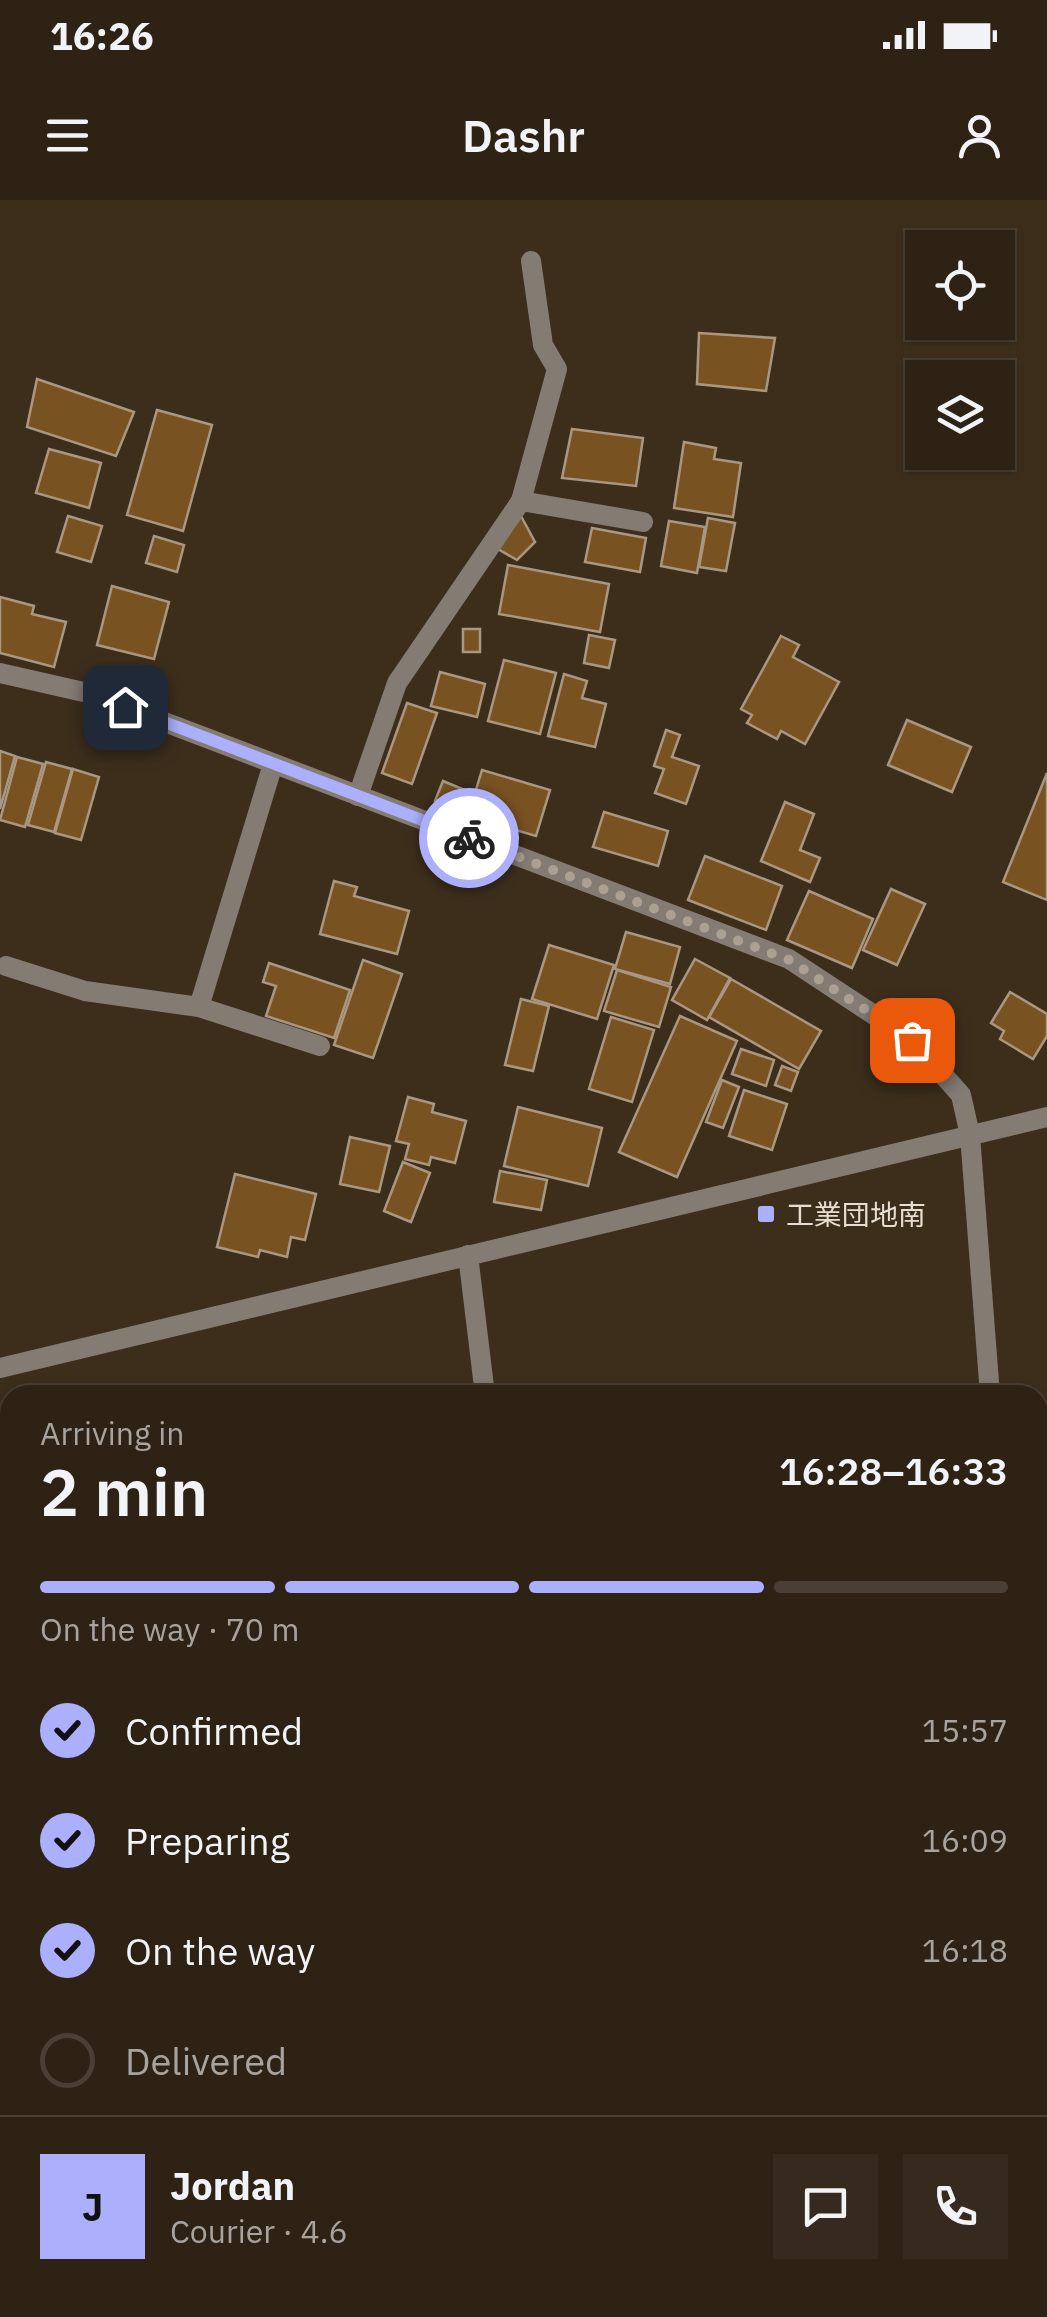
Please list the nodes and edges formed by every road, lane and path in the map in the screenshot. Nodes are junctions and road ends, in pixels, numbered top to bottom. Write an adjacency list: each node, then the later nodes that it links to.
1 (531, 261): 2 (street)
2 (521, 501): 3 (street); 6 (street)
3 (643, 522)
4 (0, 674): 5 (street)
5 (273, 764): 6 (street); 8 (street)
6 (358, 796): 11 (street)
7 (6, 966): 8 (street)
8 (199, 1007): 9 (street)
9 (320, 1046)
10 (1047, 1117): 11 (street)
11 (970, 1135): 12 (street); 15 (street)
12 (468, 1254): 13 (street); 14 (street)
13 (0, 1368)
14 (484, 1385)
15 (989, 1385)

